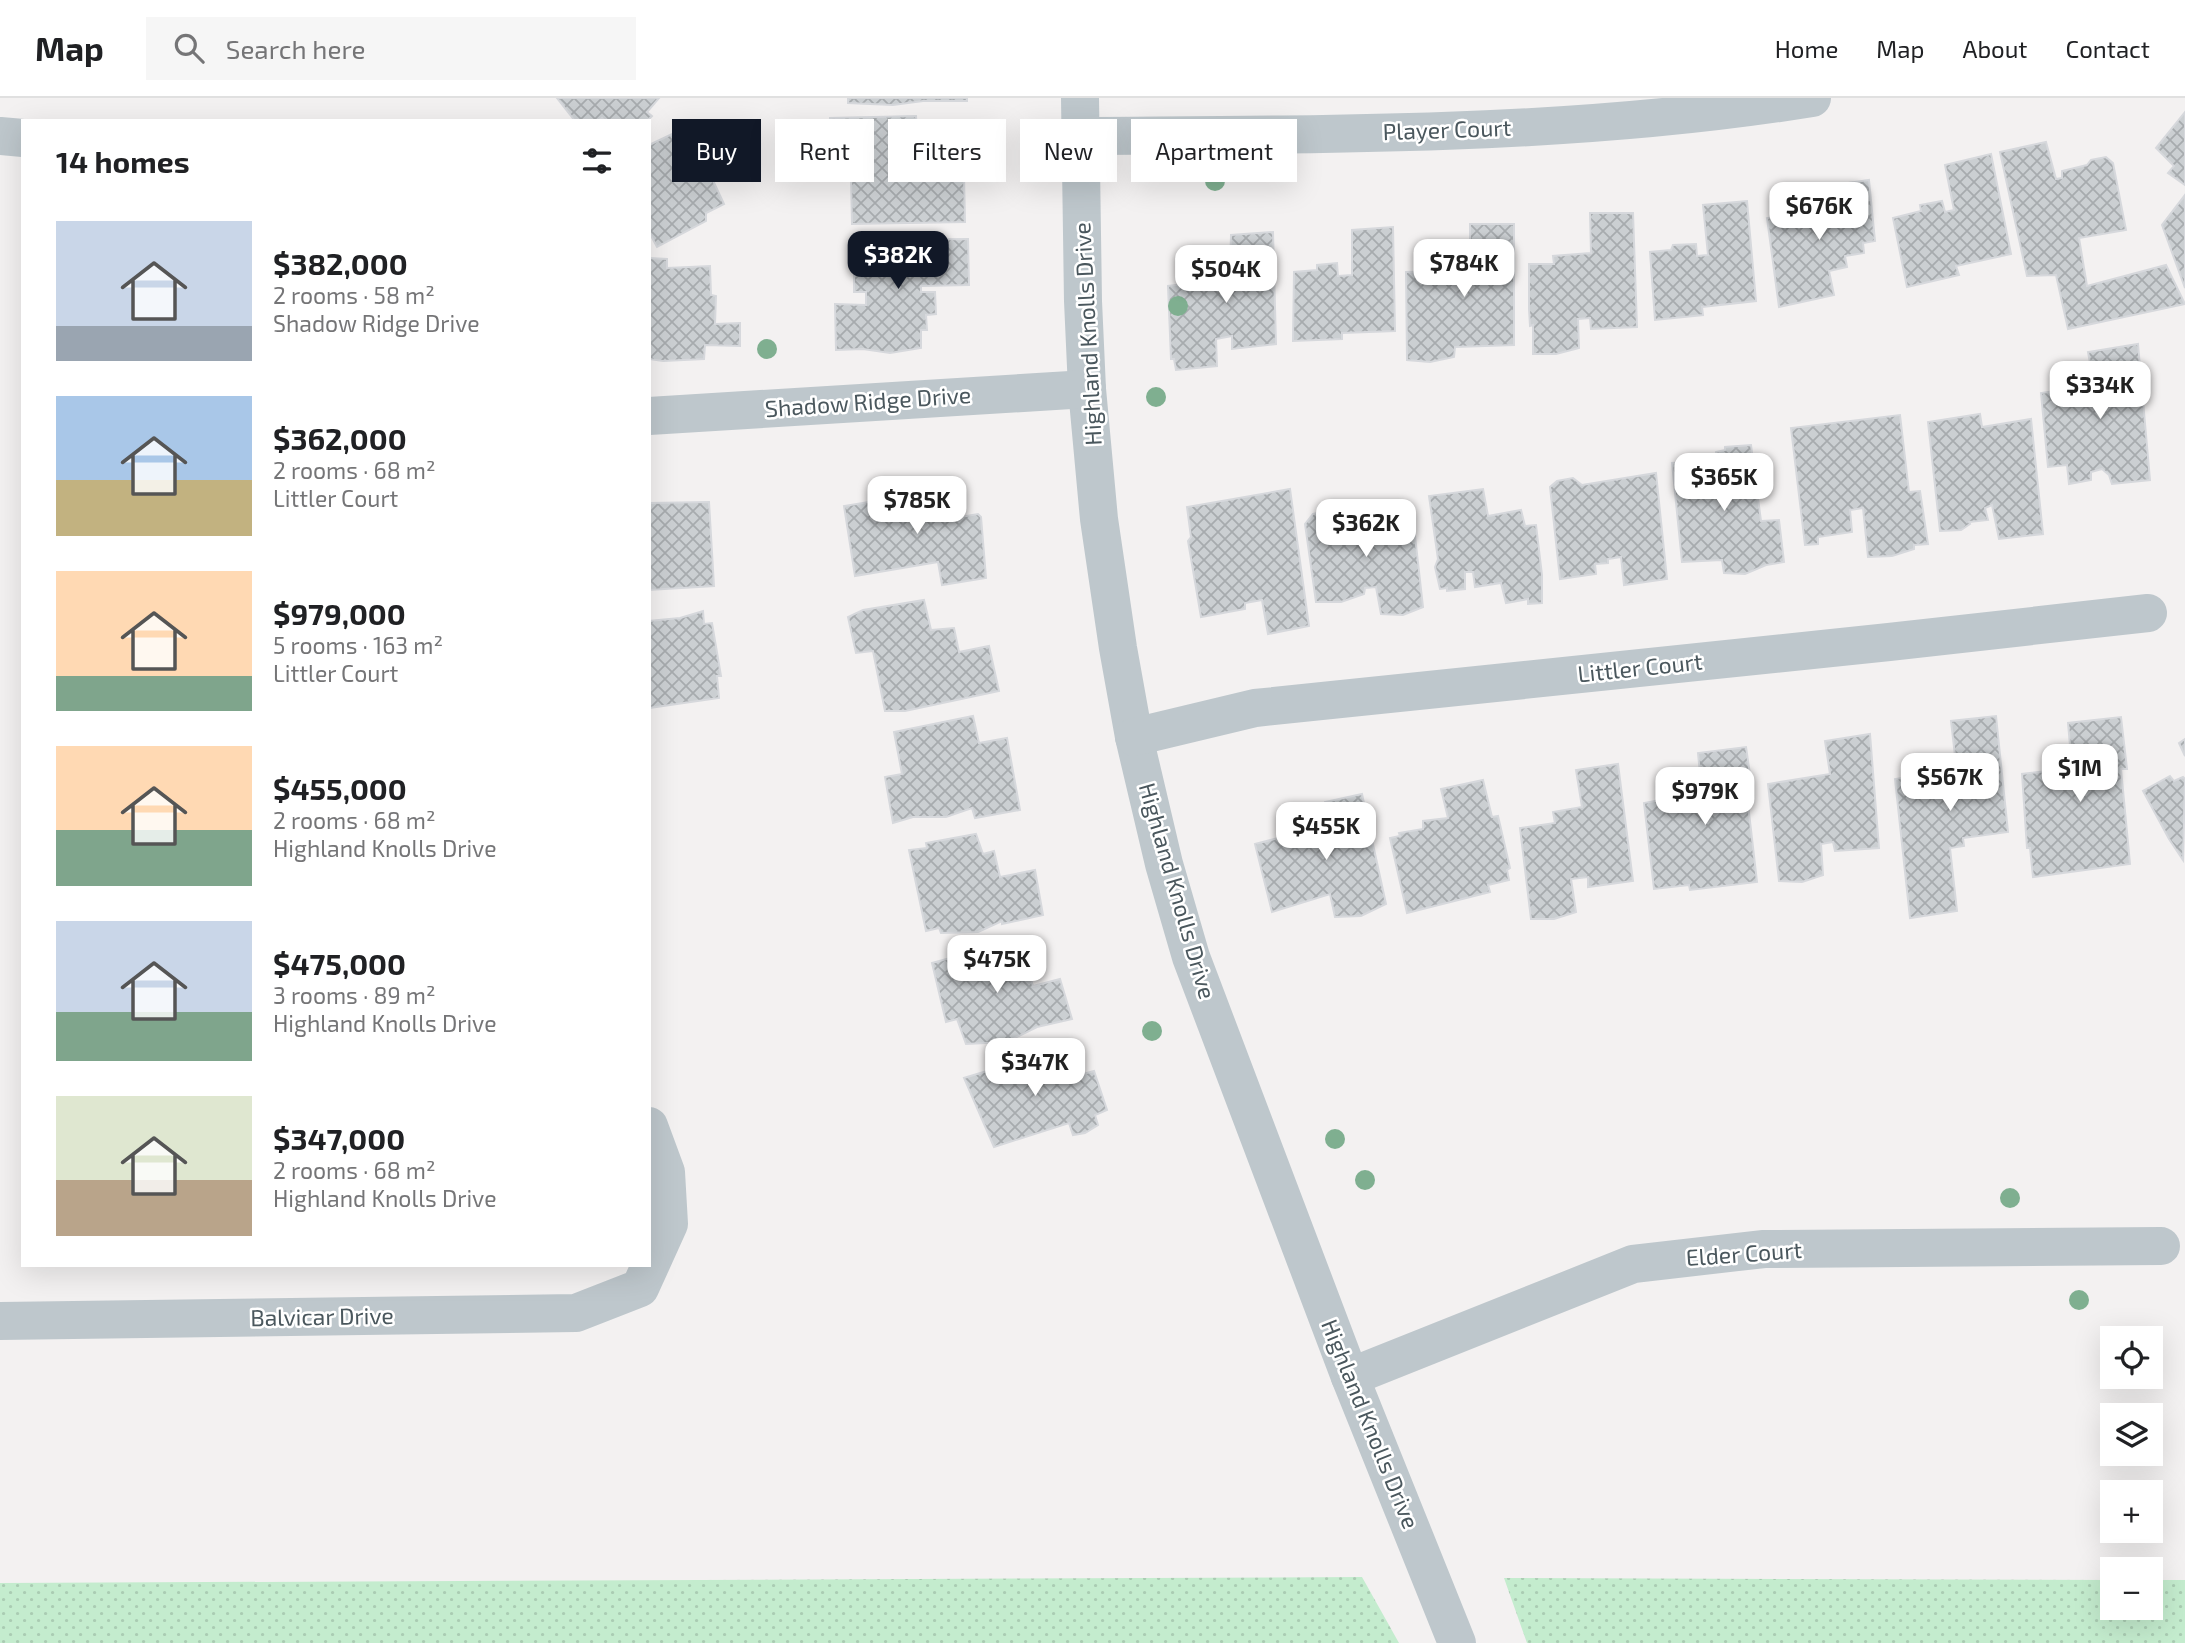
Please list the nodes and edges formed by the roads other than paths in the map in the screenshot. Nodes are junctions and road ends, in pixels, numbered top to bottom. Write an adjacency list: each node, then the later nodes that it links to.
1 (1080, 98): 3 (street, Highland Knolls Drive)
2 (1812, 98): 5 (street, Player Court)
3 (1081, 119)
4 (0, 136): 6 (street)
5 (1117, 136)
6 (21, 138)
7 (1082, 182): 8 (street, Highland Knolls Drive)
8 (1087, 388): 9 (street, Shadow Ridge Drive); 11 (street, Highland Knolls Drive)
9 (651, 416)
10 (2148, 613): 11 (street, Littler Court)
11 (1134, 737): 17 (street, Highland Knolls Drive)
12 (651, 1131): 14 (street, Balvicar Drive)
13 (2161, 1246): 17 (street, Elder Court)
14 (651, 1264)
15 (650, 1267): 16 (street, Balvicar Drive)
16 (0, 1321)
17 (1350, 1377): 18 (street, Highland Knolls Drive)
18 (1457, 1643)

